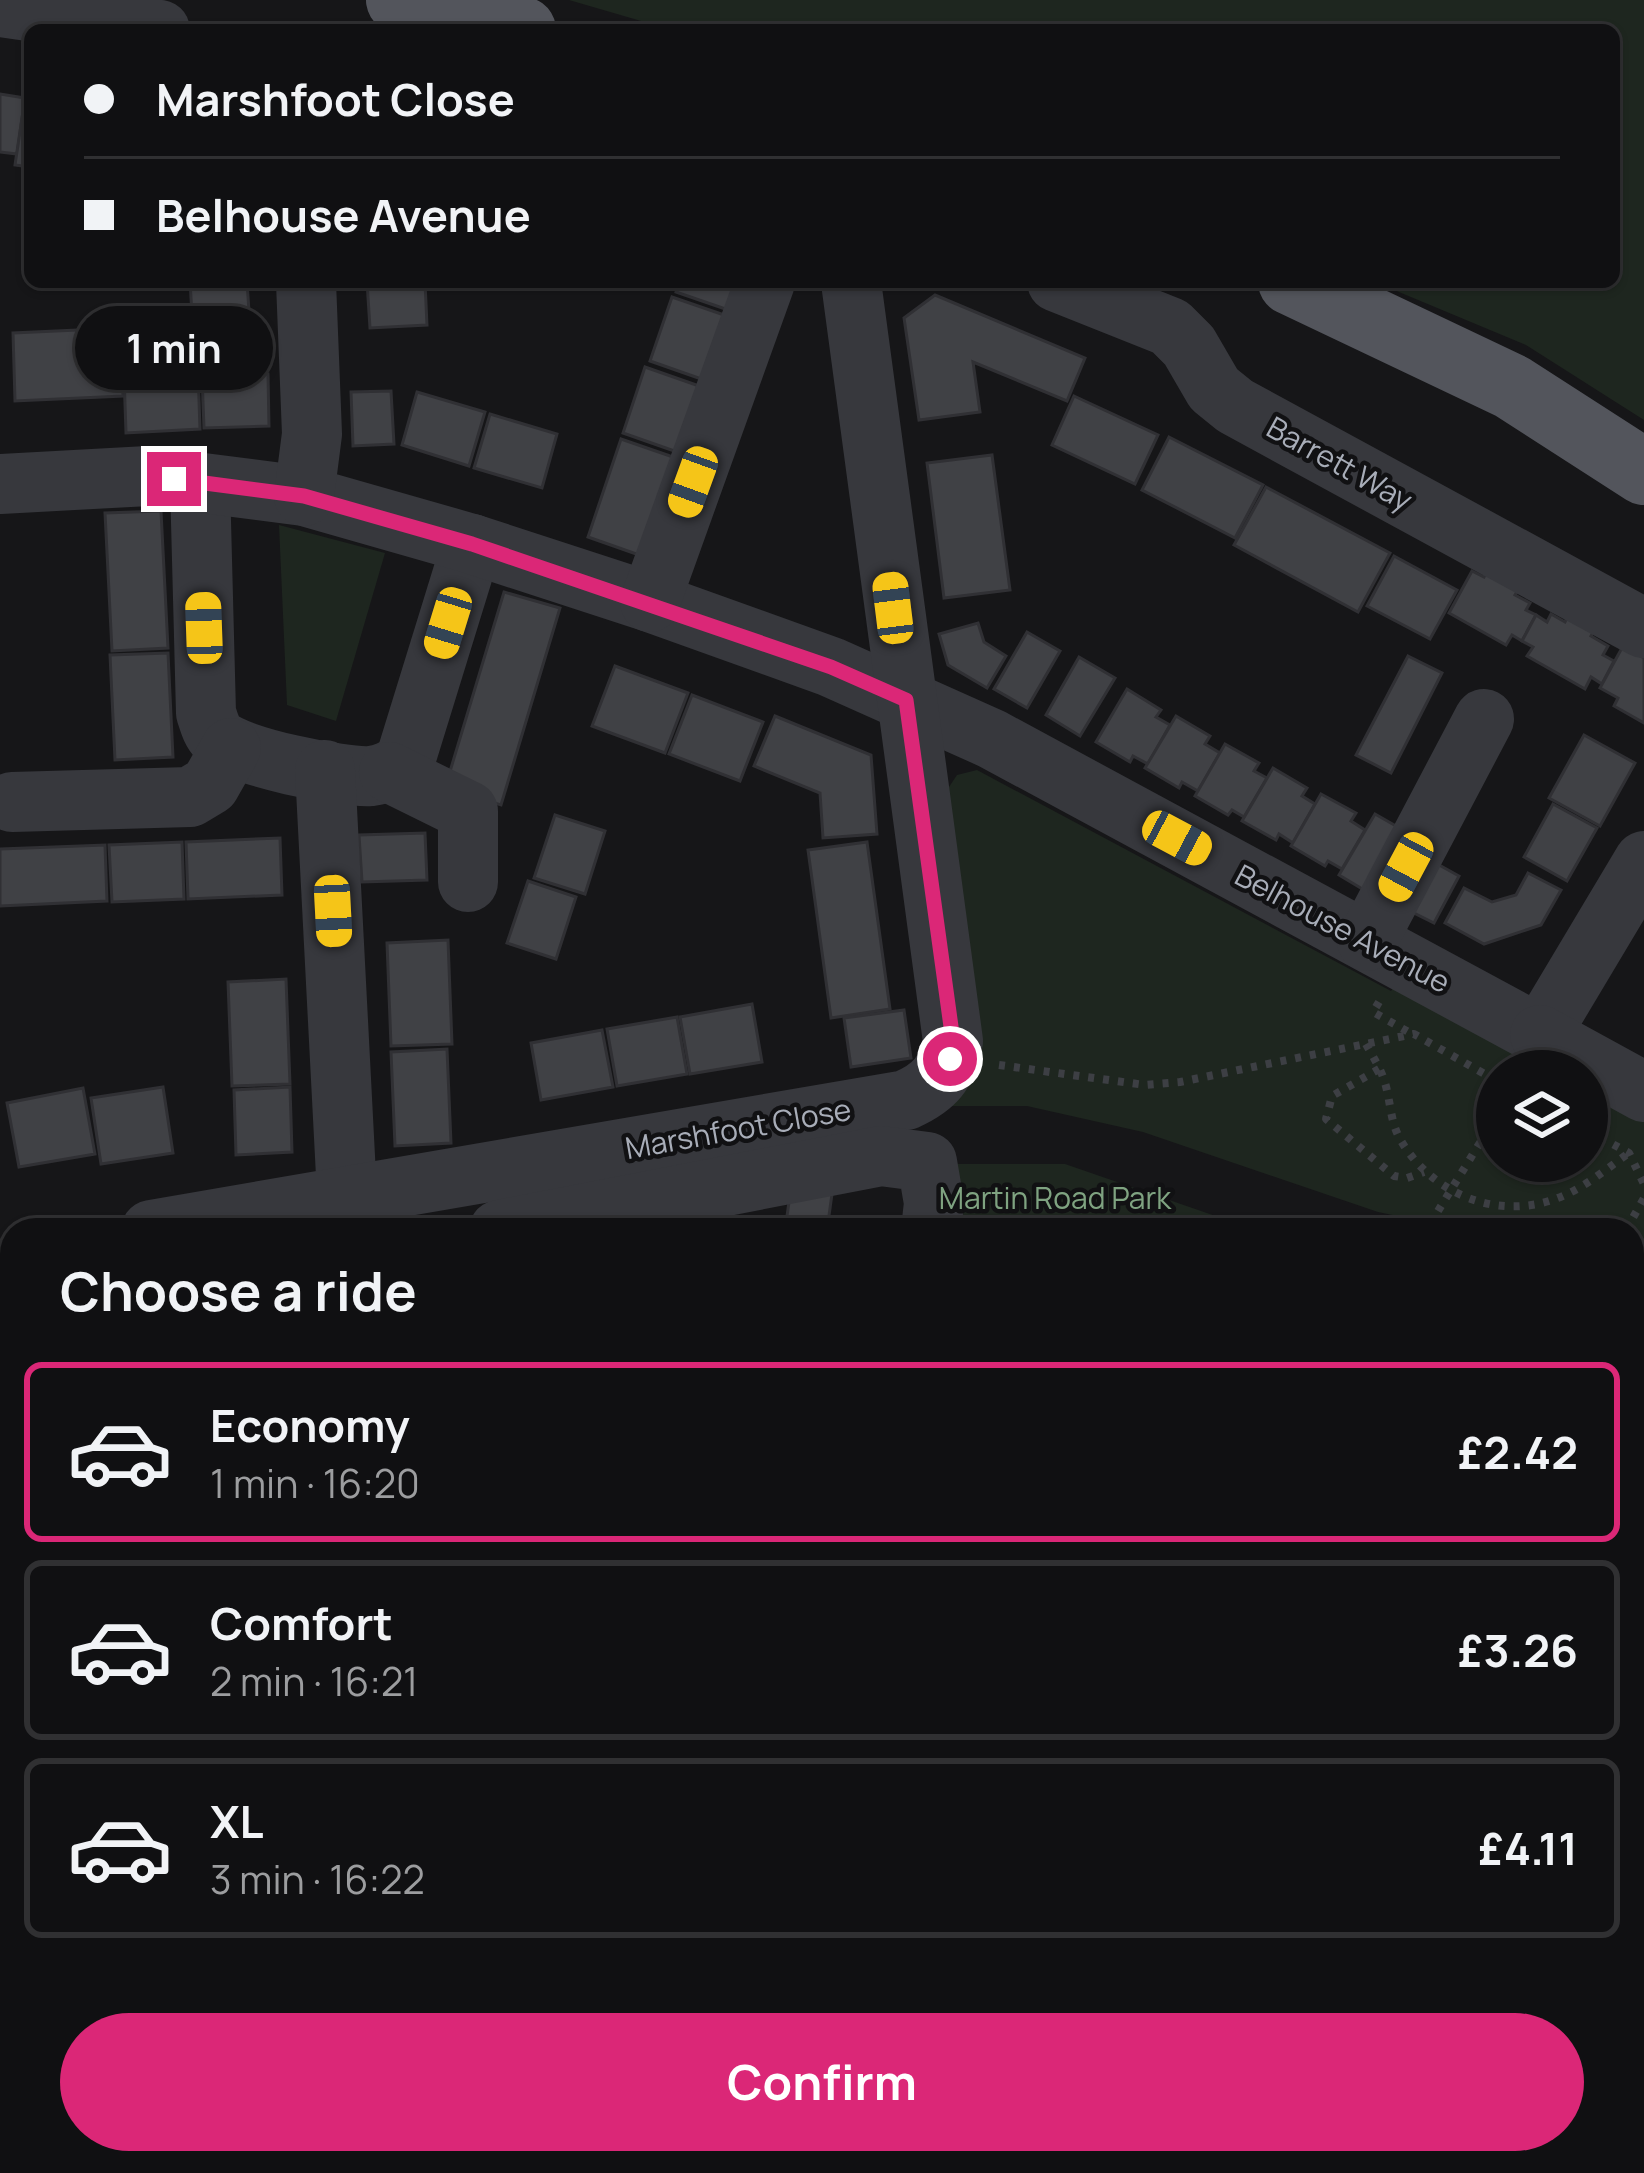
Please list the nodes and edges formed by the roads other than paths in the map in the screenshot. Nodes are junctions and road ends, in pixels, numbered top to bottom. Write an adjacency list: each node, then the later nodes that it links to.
1 (399, 0): 4 (main road)
2 (0, 7): 3 (street)
3 (118, 24)
4 (498, 24)
5 (306, 288): 13 (street)
6 (763, 288): 15 (street)
7 (852, 288): 17 (street)
8 (1072, 288): 16 (street, Barrett Way)
9 (1304, 288): 10 (main road)
10 (1644, 472)
11 (200, 483): 12 (street, Belhouse Avenue); 13 (street, Belhouse Avenue); 19 (street)
12 (0, 484)
13 (304, 496): 14 (street, Belhouse Avenue)
14 (472, 544): 15 (street, Belhouse Avenue); 21 (street)
15 (650, 602): 17 (street, Belhouse Avenue)
16 (1643, 628)
17 (906, 700): 25 (street, Belhouse Avenue); 28 (street, Marshfoot Close)
18 (1484, 718): 25 (street)
19 (231, 748): 20 (street); 22 (street)
20 (325, 770): 21 (street); 28 (street)
21 (389, 772): 24 (street)
22 (12, 802)
23 (1644, 861): 26 (street)
24 (468, 882)
25 (1367, 941): 26 (street, Belhouse Avenue)
26 (1540, 1035): 27 (street, Belhouse Avenue)
27 (1644, 1092)
28 (347, 1195): 29 (street, Marshfoot Close)
29 (218, 1218)
30 (561, 1218): 31 (street)
31 (932, 1218)

